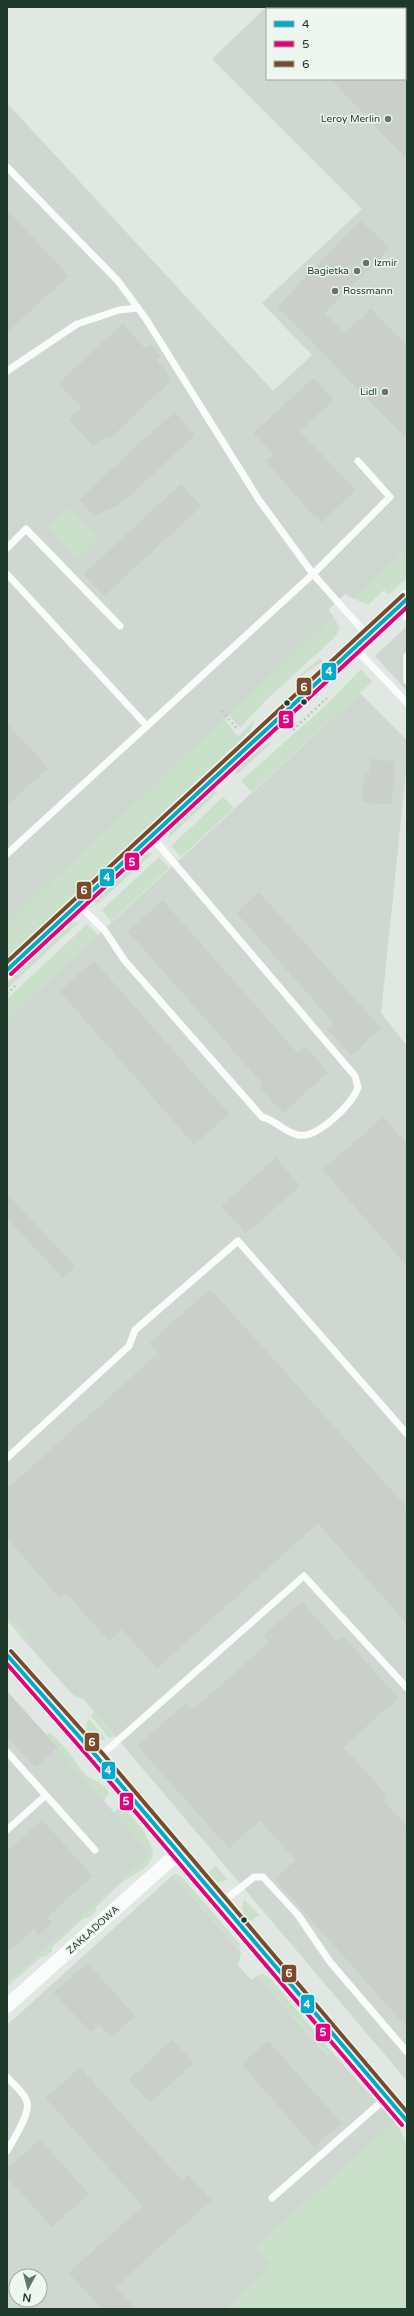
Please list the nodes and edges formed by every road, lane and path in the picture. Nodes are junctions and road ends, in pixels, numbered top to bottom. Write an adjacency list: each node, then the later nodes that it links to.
1 (7, 167): 2 (lane)
2 (138, 308): 3 (lane); 7 (lane)
3 (7, 371)
4 (358, 461): 7 (lane)
5 (7, 548): 9 (lane)
6 (7, 574): 16 (lane)
7 (313, 574): 10 (lane); 16 (lane)
8 (404, 608): 10 (street)
9 (120, 626)
10 (367, 635): 11 (street)
11 (354, 647): 14 (lane); 18 (street)
12 (407, 656): 13 (lane)
13 (407, 681)
14 (407, 702)
15 (222, 711): 17 (path)
16 (147, 726): 19 (lane)
17 (238, 730)
18 (151, 836): 20 (street); 20 (lane)
19 (7, 854)
20 (78, 904): 21 (street)
21 (7, 970)
22 (407, 1434): 23 (lane)
23 (7, 1458)
24 (7, 1655): 27 (street)
25 (407, 1688): 27 (lane)
26 (7, 1752): 28 (lane)
27 (98, 1758): 31 (street)
28 (45, 1796): 29 (lane); 30 (lane)
29 (7, 1830)
30 (95, 1850)
31 (178, 1853): 32 (street); 33 (street, ZAKŁADOWA)
32 (221, 1903): 34 (lane); 36 (street)
33 (7, 2006)
34 (407, 2052)
35 (7, 2077): 38 (lane)
36 (387, 2097): 37 (street); 39 (lane)
37 (407, 2121)
38 (7, 2151)
39 (272, 2198)

